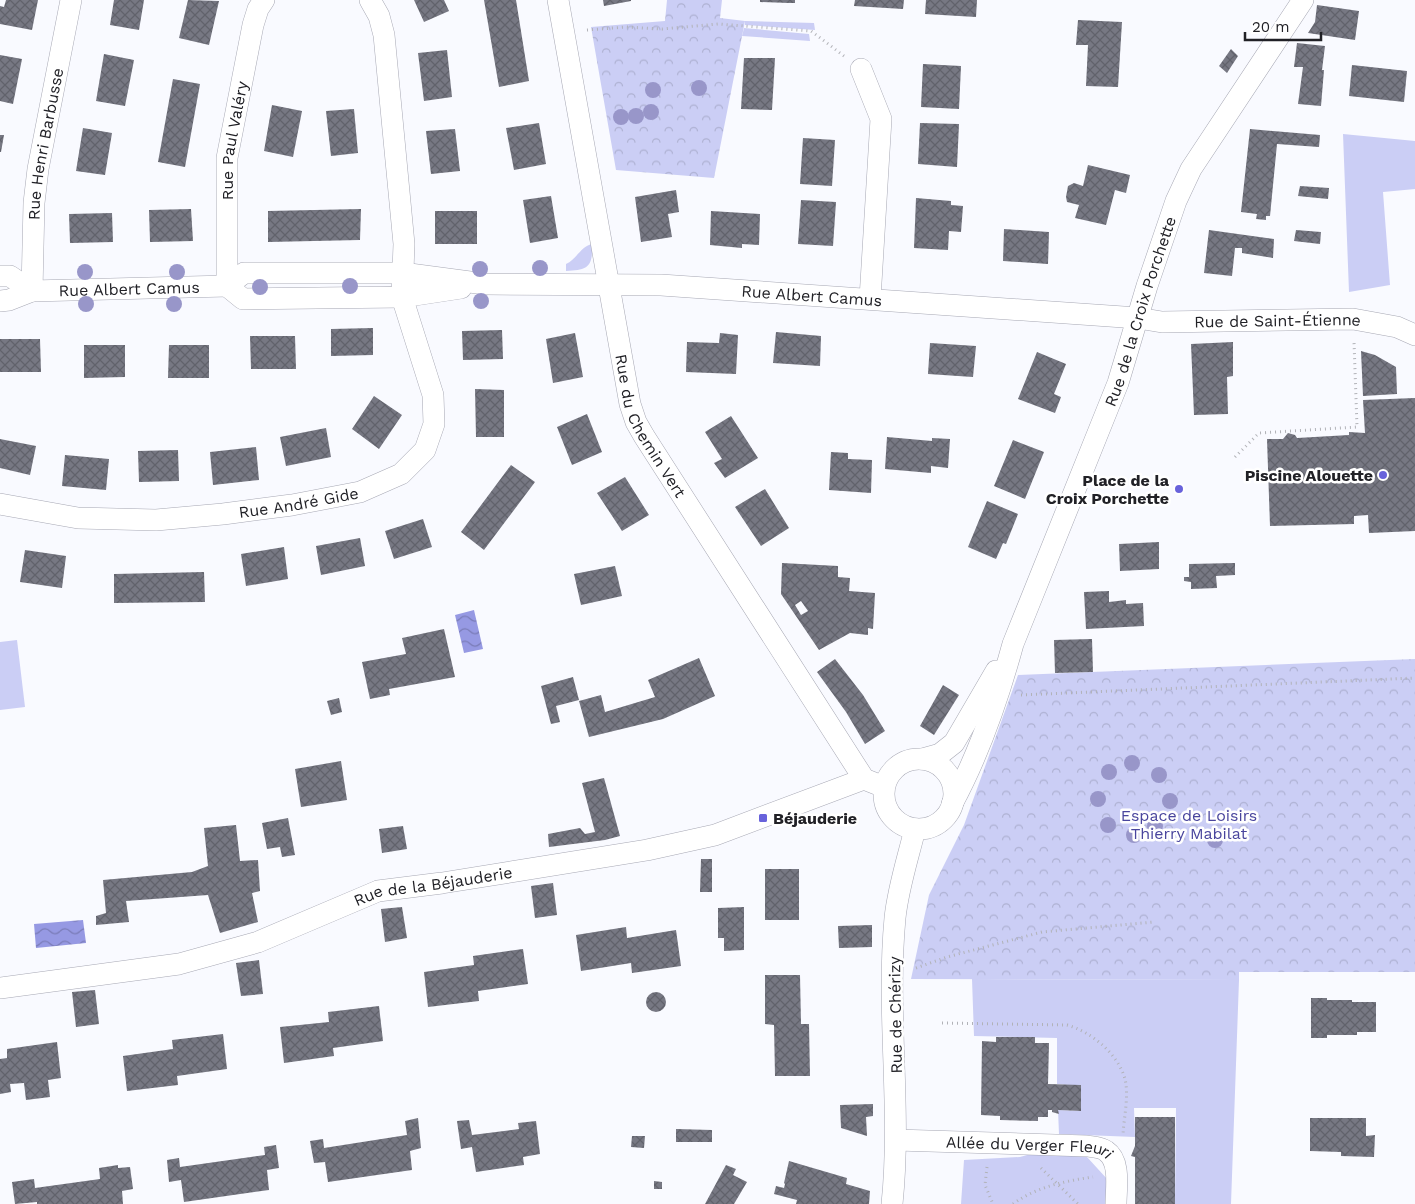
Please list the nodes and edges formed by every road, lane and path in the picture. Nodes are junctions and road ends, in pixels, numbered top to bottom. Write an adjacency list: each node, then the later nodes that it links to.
1 (72, 0): 13 (street, Rue Henri Barbusse)
2 (264, 0): 12 (street, Rue Paul Valéry)
3 (370, 0): 8 (street)
4 (558, 0): 6 (street, Rue du Chemin Vert)
5 (1303, 0): 17 (street, Rue de la Croix Porchette)
6 (564, 32): 7 (path); 11 (street, Rue du Chemin Vert)
7 (860, 69): 15 (street)
8 (402, 273): 10 (street, Rue Albert Camus); 12 (street, Rue Albert Camus); 14 (street)
9 (0, 276): 13 (street)
10 (485, 284): 11 (street, Rue Albert Camus); 14 (street, Rue Albert Camus)
11 (609, 284): 15 (street, Rue Albert Camus); 26 (street, Rue du Chemin Vert)
12 (227, 286): 13 (street, Rue Albert Camus); 14 (street, Rue Albert Camus)
13 (32, 291): 16 (street, Rue Albert Camus)
14 (402, 297): 21 (street, Rue André Gide)
15 (870, 299): 17 (street, Rue Albert Camus)
16 (0, 301)
17 (1138, 318): 18 (street, Rue de Saint-Étienne); 22 (street, Rue de la Croix Porchette)
18 (1353, 318): 19 (street, Rue de Saint-Étienne); 20 (path)
19 (1415, 335)
20 (1235, 457)
21 (0, 504)
22 (1013, 644): 24 (street, Rue de la Croix Porchette); 25 (street, Rue de la Croix Porchette)
23 (1415, 678): 24 (path)
24 (998, 696): 28 (street, Rue de la Croix Porchette)
25 (922, 759): 27 (street); 28 (street)
26 (864, 779): 27 (street); 32 (street, Rue de la Béjauderie)
27 (884, 787): 29 (street)
28 (952, 804): 29 (street)
29 (915, 829): 31 (street, Rue de Chérizy)
30 (1154, 922): 31 (path)
31 (893, 970): 34 (street, Rue de Chérizy)
32 (0, 988)
33 (942, 1023): 37 (path)
34 (896, 1140): 35 (street, Allée du Verger Fleuri); 39 (street, Rue de Chérizy)
35 (992, 1143): 36 (street, Allée du Verger Fleuri); 40 (path)
36 (1016, 1144): 37 (street, Allée du Verger Fleuri); 38 (path)
37 (1114, 1165): 38 (path); 43 (street, Allée du Verger Fleuri)
38 (1057, 1184): 41 (path); 42 (path)
39 (892, 1204)
40 (994, 1204)
41 (1013, 1204)
42 (1078, 1204)
43 (1116, 1204)

